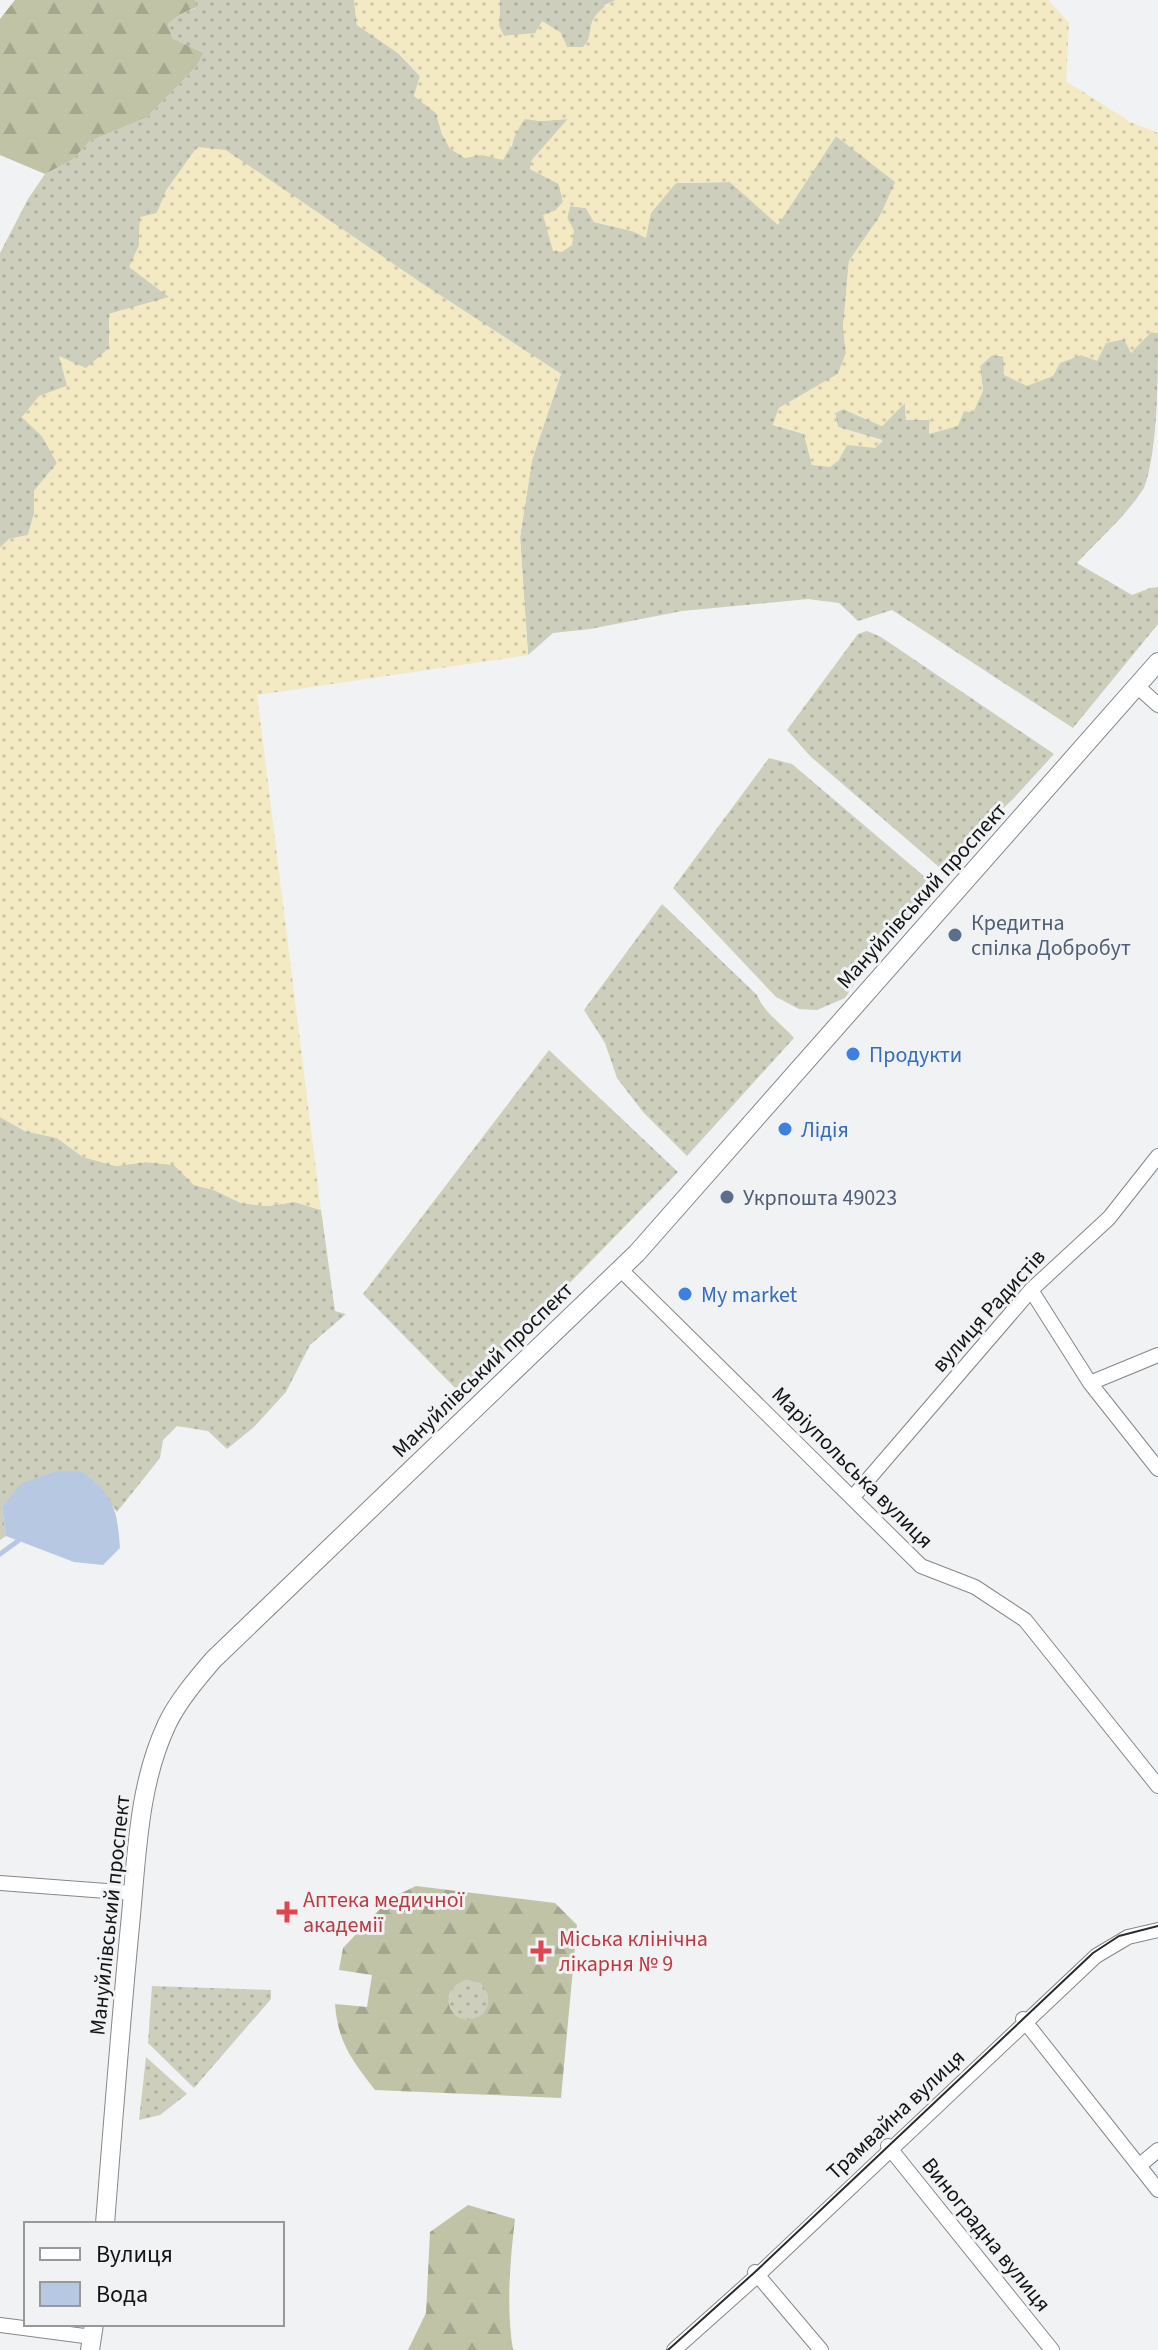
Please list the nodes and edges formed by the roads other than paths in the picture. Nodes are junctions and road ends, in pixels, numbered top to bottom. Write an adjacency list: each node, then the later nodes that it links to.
1 (1158, 662): 2 (main road, Мануйлівський проспект)
2 (1137, 686): 3 (street); 5 (main road, Мануйлівський проспект)
3 (1158, 705)
4 (1158, 1156): 6 (street, вулиця Радистів)
5 (621, 1270): 10 (street, Маріупольська вулиця); 13 (main road, Мануйлівський проспект)
6 (1031, 1290): 8 (street); 10 (street, вулиця Радистів)
7 (1158, 1355): 8 (street)
8 (1090, 1383): 9 (street)
9 (1158, 1469)
10 (853, 1497): 11 (street, Маріупольська вулиця)
11 (1158, 1786)
12 (0, 1883): 13 (street)
13 (133, 1893): 20 (main road, Мануйлівський проспект)
14 (1158, 1930): 15 (street, Трамвайна вулиця)
15 (1024, 2020): 16 (street, Трамвайна вулиця); 18 (street)
16 (889, 2148): 21 (street, Трамвайна вулиця); 26 (street, Виноградна вулиця)
17 (1158, 2150): 18 (street)
18 (1140, 2165): 19 (street)
19 (1158, 2190)
20 (105, 2222)
21 (756, 2273): 24 (street, Трамвайна вулиця); 25 (street)
22 (0, 2325): 23 (street)
23 (92, 2337)
24 (674, 2350)
25 (821, 2350)
26 (1052, 2350)

